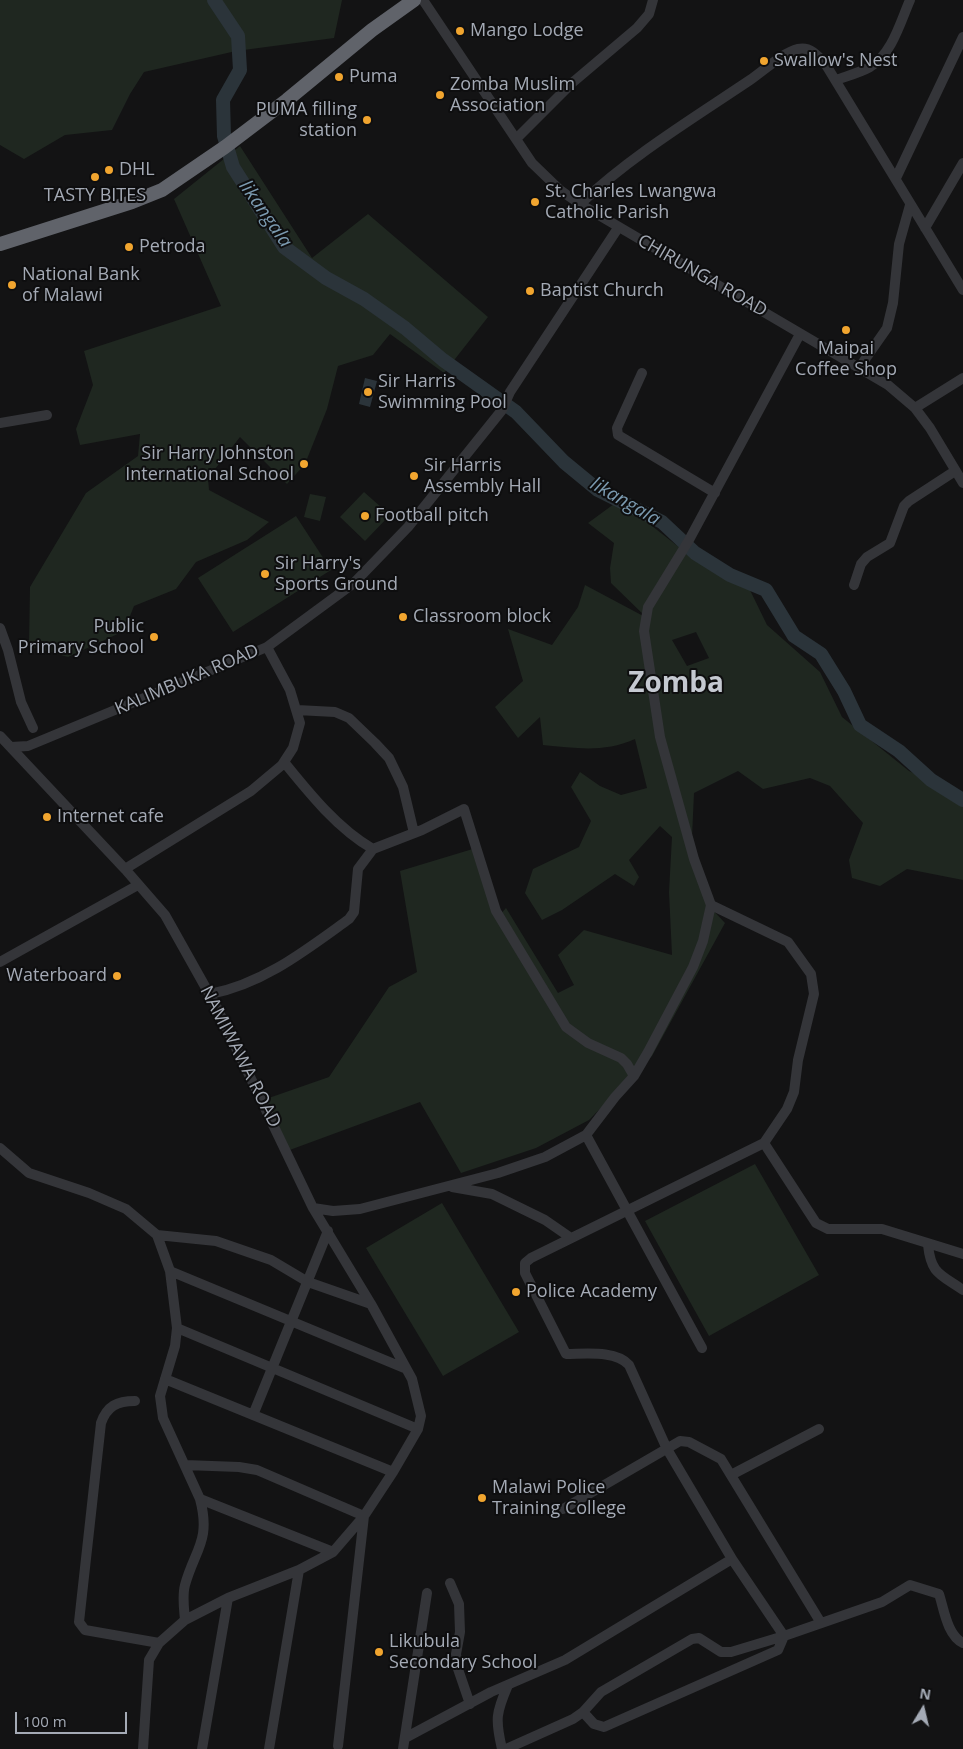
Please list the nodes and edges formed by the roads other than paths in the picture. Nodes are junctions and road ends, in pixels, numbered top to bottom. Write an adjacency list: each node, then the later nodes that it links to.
1 (414, 0): 14 (highway)
2 (423, 0): 7 (street, CHIRUNGA ROAD)
3 (653, 0): 7 (street)
4 (910, 0): 6 (street)
5 (963, 37): 9 (street)
6 (836, 80): 9 (street); 10 (street)
7 (516, 140): 10 (street, CHIRUNGA ROAD)
8 (963, 163): 13 (street)
9 (896, 178): 11 (street)
10 (580, 204): 12 (street, CHIRUNGA ROAD)
11 (910, 205): 13 (street); 17 (street)
12 (618, 228): 16 (street, CHIRUNGA ROAD); 28 (street, KALIMBUKA ROAD)
13 (925, 228): 15 (street)
14 (0, 244)
15 (963, 290)
16 (800, 334): 17 (street, CHIRUNGA ROAD); 25 (street)
17 (859, 368): 20 (street, CHIRUNGA ROAD)
18 (642, 374): 25 (street)
19 (963, 378): 20 (street)
20 (915, 408): 23 (street, CHIRUNGA ROAD)
21 (47, 415): 22 (street)
22 (0, 423)
23 (955, 471): 24 (street, CHIRUNGA ROAD); 26 (street)
24 (963, 483)
25 (715, 493): 38 (street)
26 (854, 585)
27 (0, 628): 30 (street)
28 (267, 647): 29 (street); 32 (street, KALIMBUKA ROAD)
29 (297, 710): 33 (street); 34 (street)
30 (33, 728)
31 (0, 736): 32 (street, NAMIWAWA ROAD)
32 (11, 747): 36 (street, NAMIWAWA ROAD)
33 (284, 762): 35 (street); 36 (street)
34 (414, 833): 35 (street); 41 (street)
35 (373, 849): 40 (street)
36 (126, 869): 37 (street, NAMIWAWA ROAD)
37 (138, 885): 39 (street); 40 (street, NAMIWAWA ROAD)
38 (711, 905): 41 (street); 43 (street)
39 (0, 962)
40 (210, 994): 46 (street, NAMIWAWA ROAD)
41 (634, 1076): 42 (street)
42 (586, 1135): 45 (street); 47 (street)
43 (764, 1143): 47 (street); 51 (street)
44 (0, 1148): 49 (street)
45 (444, 1186): 46 (street); 50 (street)
46 (313, 1208): 48 (street, NAMIWAWA ROAD)
47 (627, 1210): 50 (street); 59 (street)
48 (328, 1231): 54 (street); 56 (street, NAMIWAWA ROAD)
49 (157, 1235): 53 (street); 54 (street)
50 (571, 1238): 67 (street)
51 (928, 1245): 52 (street); 55 (street)
52 (963, 1254)
53 (170, 1271): 57 (street); 58 (street)
54 (308, 1282): 56 (street); 57 (street)
55 (963, 1290)
56 (371, 1304): 61 (street, NAMIWAWA ROAD)
57 (291, 1321): 60 (street); 61 (street)
58 (177, 1328): 60 (street); 62 (street)
59 (702, 1348)
60 (272, 1368): 64 (street); 65 (street)
61 (404, 1368): 65 (street, NAMIWAWA ROAD)
62 (164, 1379): 64 (street); 68 (street)
63 (135, 1401): 83 (street)
64 (253, 1415): 69 (street)
65 (418, 1429): 69 (street)
66 (819, 1429): 70 (street)
67 (667, 1448): 70 (street); 72 (street); 75 (street)
68 (185, 1465): 71 (street); 73 (street)
69 (393, 1472): 73 (street)
70 (731, 1475): 81 (street)
71 (200, 1499): 74 (street); 80 (street)
72 (563, 1509)
73 (364, 1516): 74 (street); 89 (street)
74 (334, 1552): 76 (street)
75 (732, 1559): 82 (street); 85 (street)
76 (299, 1570): 79 (street); 92 (street)
77 (450, 1584): 86 (street)
78 (427, 1593): 88 (street)
79 (228, 1598): 80 (street); 91 (street)
80 (185, 1620): 83 (street)
81 (821, 1623): 82 (street); 84 (street)
82 (784, 1636): 87 (street); 87 (street)
83 (160, 1643): 90 (street)
84 (963, 1643)
85 (508, 1685): 86 (street); 94 (street)
86 (470, 1704): 88 (street)
87 (583, 1712): 95 (street)
88 (405, 1738): 93 (street)
89 (338, 1746)
90 (143, 1749)
91 (202, 1749)
92 (269, 1749)
93 (403, 1749)
94 (502, 1749)
95 (506, 1749)

